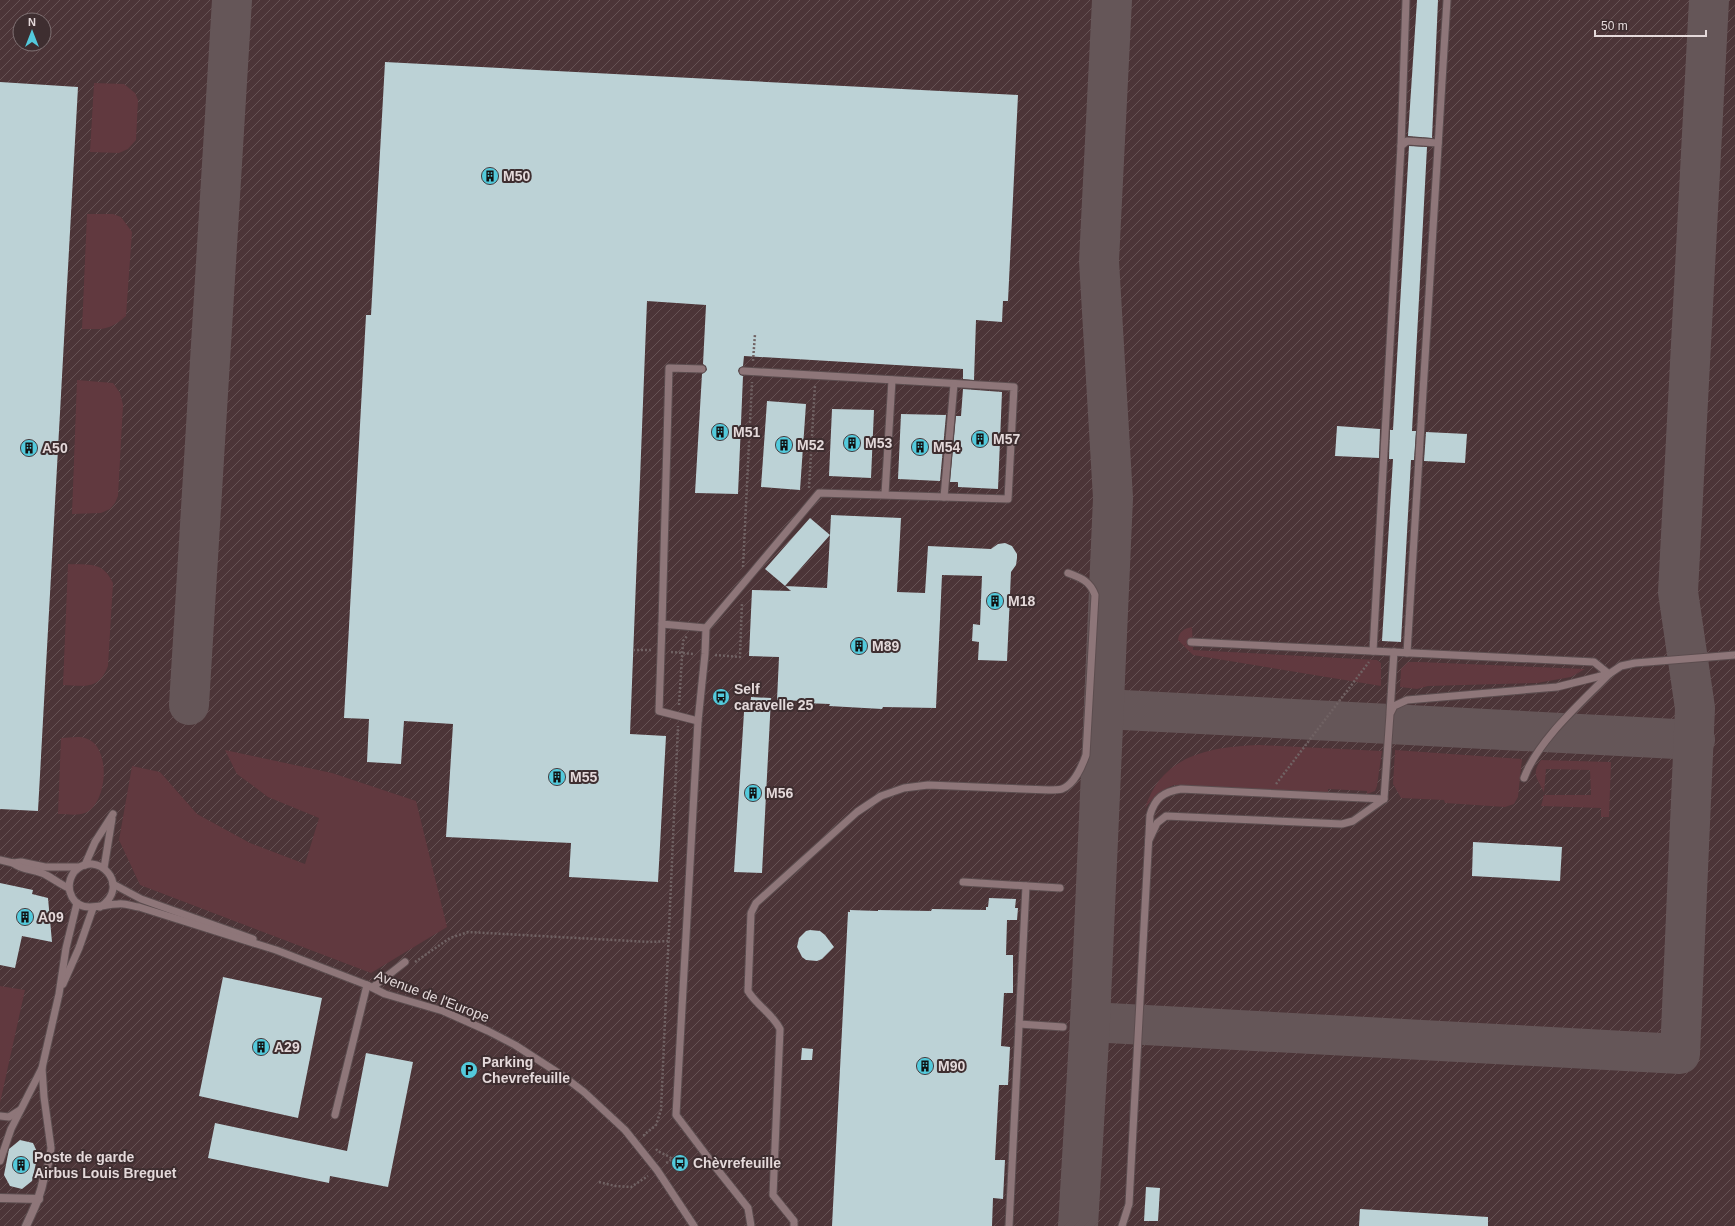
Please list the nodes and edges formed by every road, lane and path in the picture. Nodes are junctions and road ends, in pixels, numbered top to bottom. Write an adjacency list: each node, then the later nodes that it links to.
1 (1406, 0): 4 (lane)
2 (1447, 0): 3 (lane)
3 (1438, 143): 4 (lane); 22 (lane)
4 (1401, 146): 19 (lane)
5 (702, 368): 16 (lane)
6 (743, 371): 7 (lane)
7 (815, 375): 8 (lane); 10 (path)
8 (892, 380): 9 (lane); 11 (lane)
9 (954, 384): 12 (lane); 12 (lane)
10 (809, 492)
11 (885, 494): 12 (lane); 15 (lane)
12 (944, 497)
13 (748, 563): 15 (path)
14 (1068, 573): 65 (lane)
15 (743, 584): 17 (lane); 23 (path)
16 (662, 624): 17 (lane); 28 (lane)
17 (706, 628): 23 (lane)
18 (1191, 642): 19 (lane)
19 (1373, 651): 20 (lane)
20 (1394, 652): 22 (lane); 27 (lane)
21 (682, 653): 23 (path)
22 (1407, 653): 26 (lane)
23 (705, 654): 28 (lane)
24 (1735, 655): 26 (lane)
25 (1369, 662): 30 (path)
26 (1609, 674): 27 (lane); 29 (lane)
27 (1390, 714): 31 (lane)
28 (698, 721): 64 (lane)
29 (1524, 778)
30 (1268, 794): 31 (lane); 32 (lane)
31 (1384, 799): 32 (lane)
32 (1149, 840): 67 (lane)
33 (0, 860): 34 (lane)
34 (13, 863): 35 (lane); 40 (lane)
35 (82, 866): 36 (lane); 36 (lane); 40 (lane)
36 (104, 868): 38 (lane)
37 (963, 882): 39 (lane)
38 (113, 884): 43 (lane); 45 (lane)
39 (1026, 886): 41 (lane); 49 (lane)
40 (69, 888): 42 (lane)
41 (1060, 888)
42 (76, 903): 43 (lane); 48 (lane)
43 (96, 907): 45 (lane); 48 (lane)
44 (668, 941): 46 (path)
45 (276, 950): 47 (lane, Avenue de l'Europe)
46 (408, 964): 47 (lane)
47 (370, 986): 53 (lane); 57 (lane, Avenue de l'Europe)
48 (59, 994): 51 (lane)
49 (1019, 1024): 50 (lane); 66 (lane)
50 (1063, 1027)
51 (42, 1068): 52 (lane); 58 (lane)
52 (26, 1100): 54 (lane); 56 (lane)
53 (335, 1115)
54 (0, 1116)
55 (672, 1159): 57 (path)
56 (0, 1161)
57 (657, 1170): 59 (path); 63 (lane, Avenue de l'Europe)
58 (44, 1177): 61 (street)
59 (599, 1182)
60 (0, 1198): 61 (street)
61 (39, 1199): 62 (street)
62 (26, 1226)
63 (694, 1226)
64 (751, 1226)
65 (794, 1226)
66 (1009, 1226)
67 (1122, 1226)

